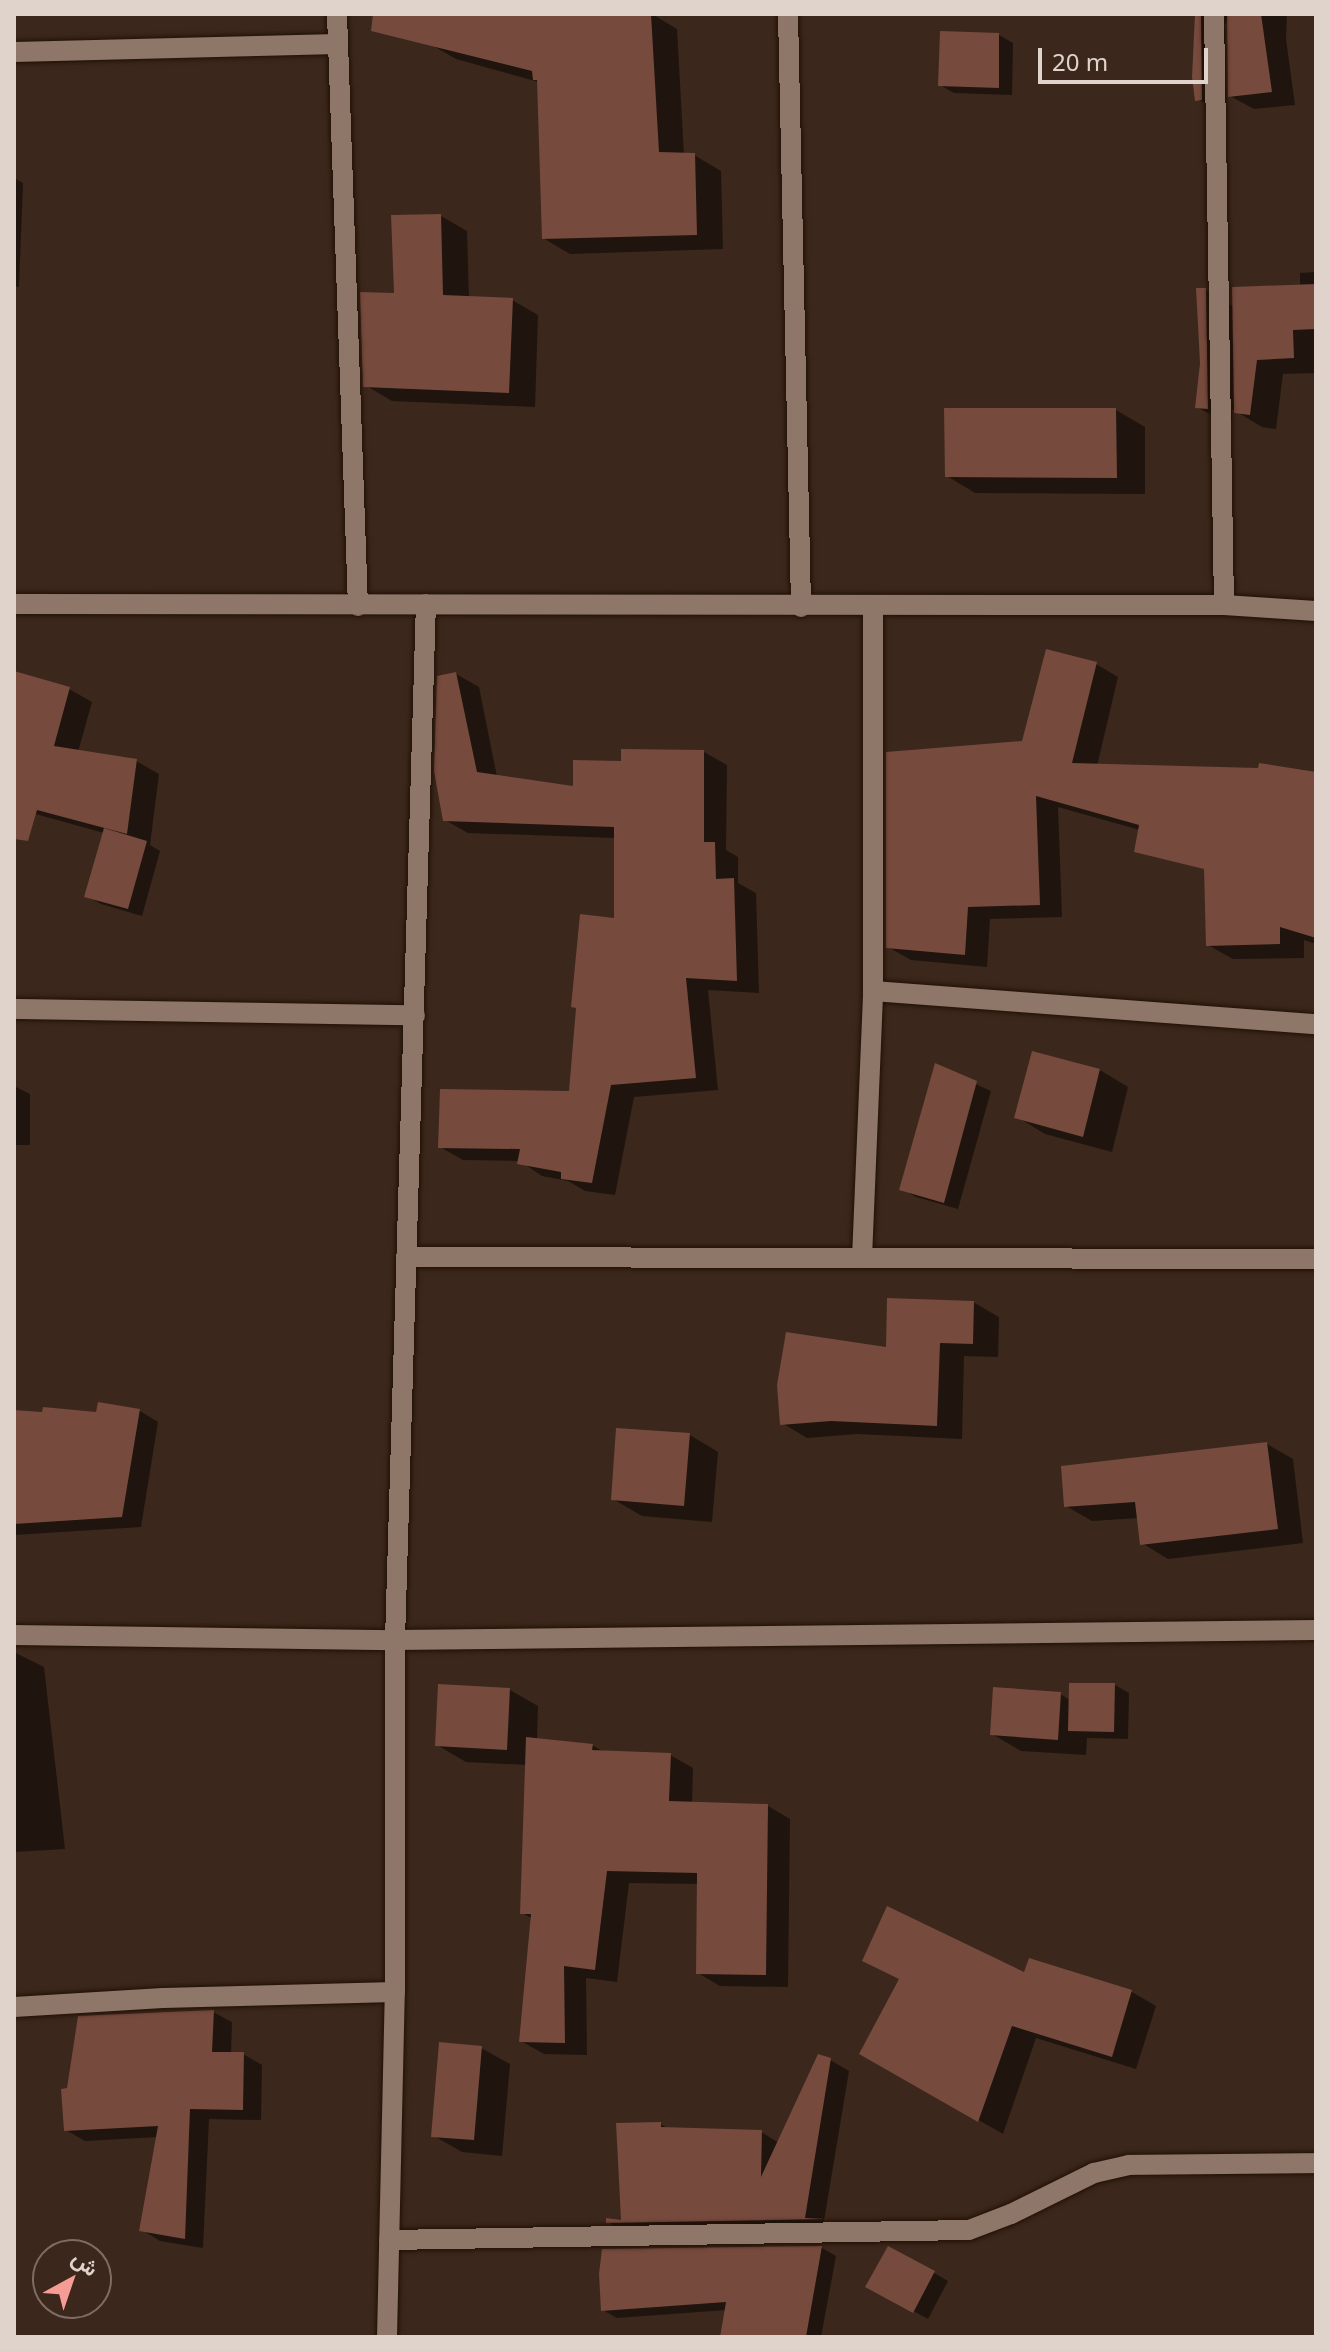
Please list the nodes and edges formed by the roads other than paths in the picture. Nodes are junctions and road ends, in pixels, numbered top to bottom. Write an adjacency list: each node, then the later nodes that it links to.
1 (337, 14): 4 (street)
2 (788, 14): 10 (street)
3 (1214, 14): 8 (street)
4 (338, 44): 5 (street); 9 (street)
5 (14, 52)
6 (14, 604): 9 (street)
7 (426, 604): 9 (street); 10 (street); 15 (street)
8 (1224, 605): 11 (street); 12 (street)
9 (358, 606)
10 (801, 607): 11 (street)
11 (873, 607): 13 (street)
12 (1316, 611)
13 (873, 991): 16 (street); 18 (street)
14 (14, 1009): 15 (street)
15 (415, 1015): 17 (street)
16 (1316, 1024)
17 (406, 1257): 18 (street); 22 (street)
18 (862, 1258): 19 (street)
19 (1316, 1259)
20 (1316, 1630): 22 (street)
21 (14, 1635): 22 (street)
22 (395, 1640): 23 (street)
23 (395, 1992): 24 (street); 26 (street)
24 (14, 2007)
25 (1316, 2163): 26 (street)
26 (389, 2240): 27 (street)
27 (387, 2337)

